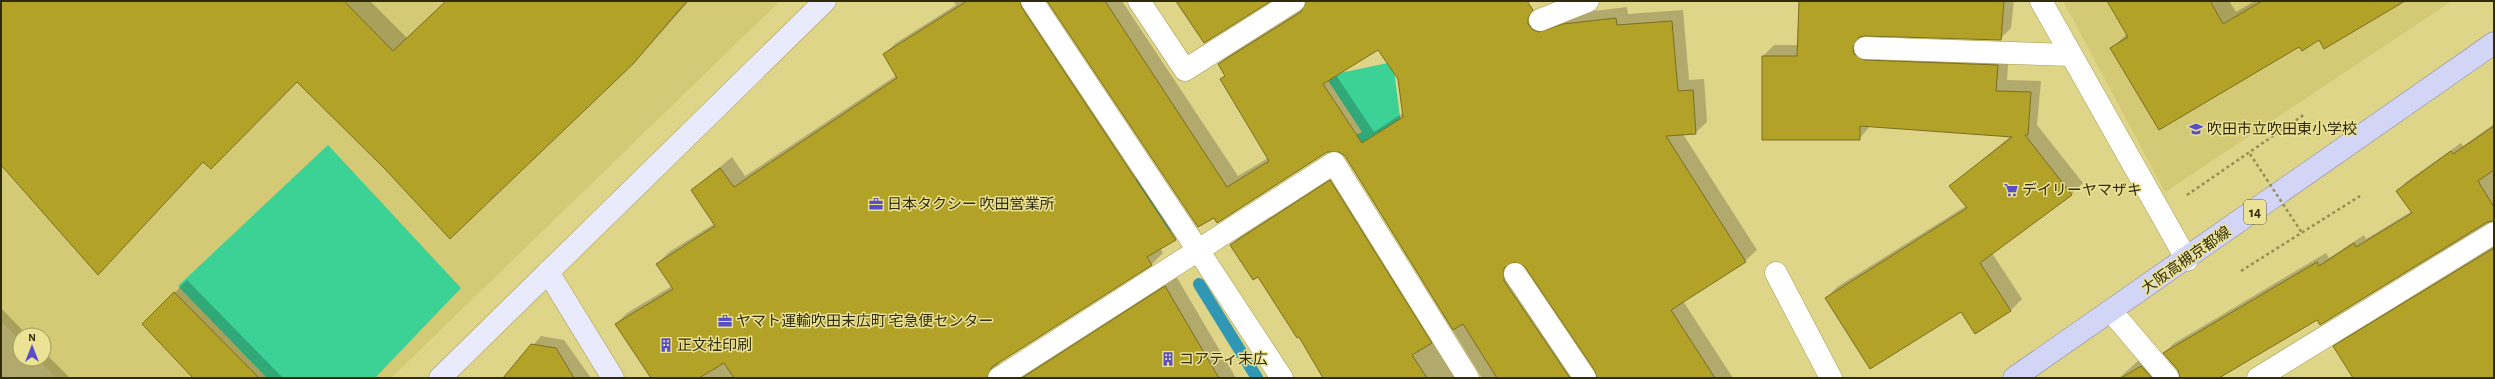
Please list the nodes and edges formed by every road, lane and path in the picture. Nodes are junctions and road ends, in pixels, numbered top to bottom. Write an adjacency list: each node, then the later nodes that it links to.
1 (825, 1): 20 (street)
2 (1032, 1): 17 (street)
3 (1139, 1): 4 (street)
4 (1294, 1)
5 (1588, 1): 7 (street)
6 (2041, 1): 10 (street)
7 (1540, 20)
8 (2494, 43): 18 (main road, 大阪高槻京都線 / 14)
9 (1865, 48): 10 (street)
10 (2071, 55): 18 (street)
11 (2305, 114): 12 (path)
12 (2250, 154): 13 (path); 15 (path, bridge)
13 (2194, 191)
14 (2360, 196): 15 (path)
15 (2302, 233): 19 (path)
16 (2494, 233): 33 (street)
17 (1198, 250): 26 (street); 27 (street); 28 (street)
18 (2187, 260): 23 (main road, 大阪高槻京都線 / 14)
19 (2241, 271)
20 (548, 272): 24 (street); 25 (street)
21 (1776, 273): 30 (street)
22 (1515, 274): 29 (street)
23 (2111, 311): 31 (main road, 大阪高槻京都線 / 14); 32 (street)
24 (440, 378)
25 (613, 378)
26 (999, 378)
27 (1282, 378)
28 (1468, 378)
29 (1585, 378)
30 (1831, 378)
31 (2014, 378)
32 (2168, 378)
33 (2258, 378)

